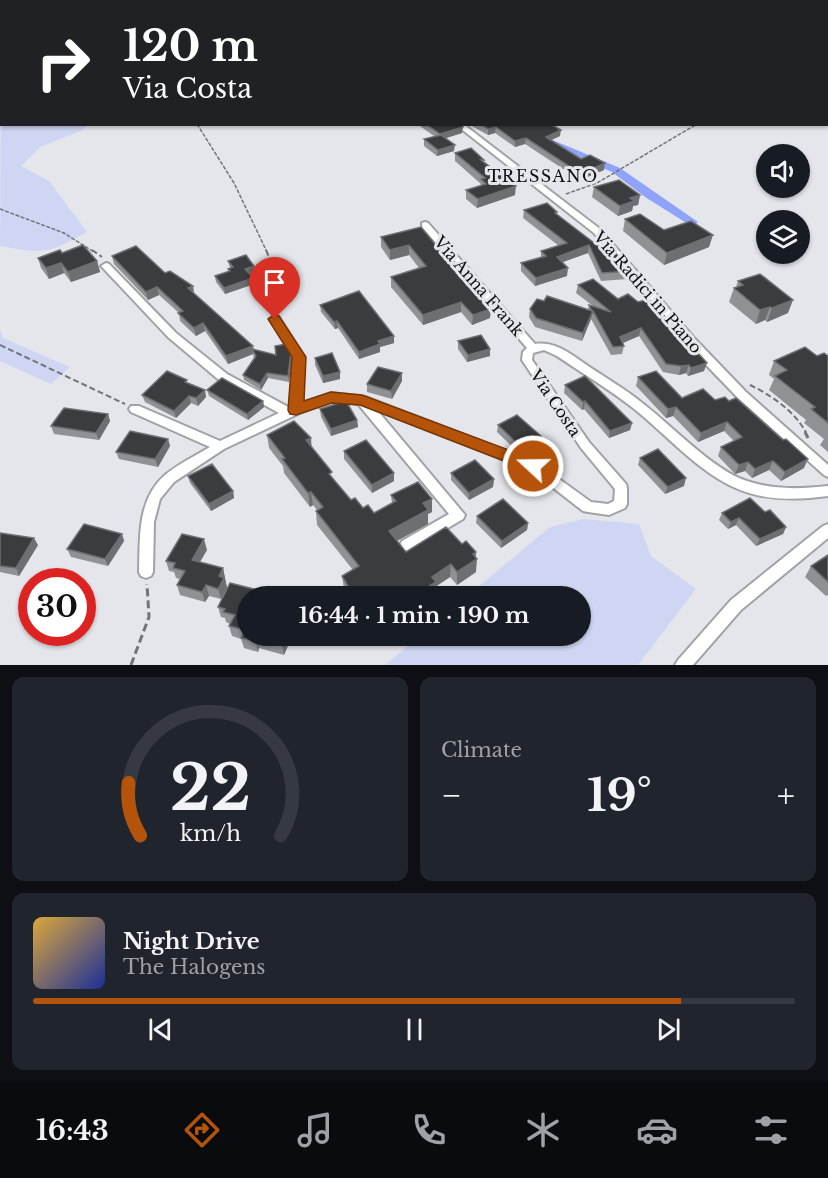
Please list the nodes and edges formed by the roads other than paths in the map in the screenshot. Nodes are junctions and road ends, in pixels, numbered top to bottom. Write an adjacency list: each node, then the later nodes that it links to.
1 (461, 126): 10 (street, Via Radici in Piano)
2 (425, 225): 5 (street, Via Anna Frank)
3 (106, 266): 8 (street)
4 (275, 319): 8 (street)
5 (533, 348): 6 (street, Via Costa); 11 (street, Via Costa)
6 (362, 400): 8 (street, Via Costa); 13 (street)
7 (135, 409): 9 (street)
8 (292, 411): 9 (street, Via Costa)
9 (220, 446): 14 (street, Via Costa)
10 (828, 472)
11 (828, 491)
12 (828, 530): 15 (street)
13 (407, 545)
14 (146, 572)
15 (683, 665)

